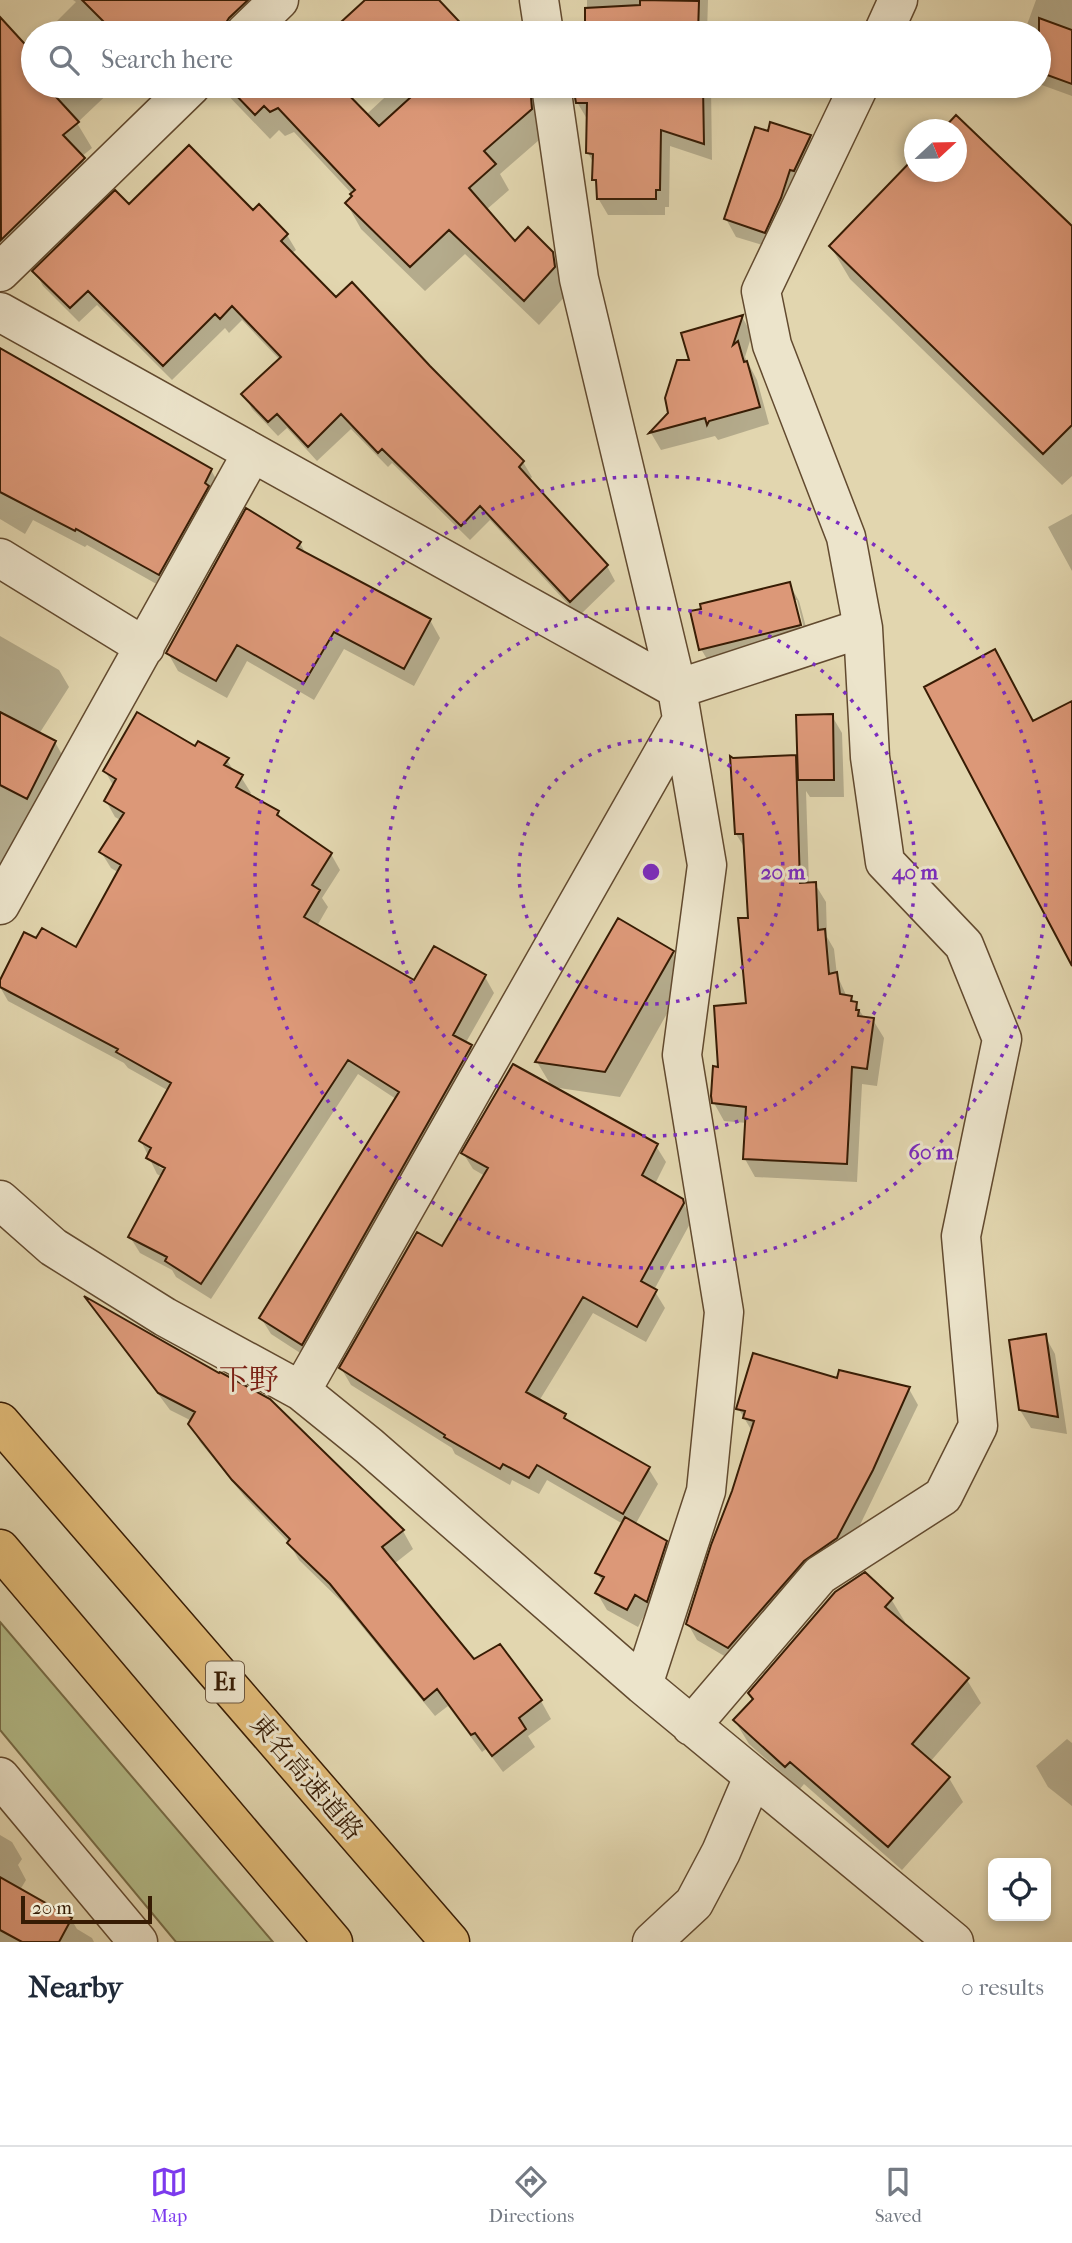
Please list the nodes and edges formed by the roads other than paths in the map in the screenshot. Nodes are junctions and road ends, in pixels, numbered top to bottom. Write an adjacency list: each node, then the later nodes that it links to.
1 (279, 0): 4 (street)
2 (539, 0): 5 (street)
3 (898, 0): 6 (street)
4 (257, 21)
5 (542, 21)
6 (888, 21)
7 (179, 98): 10 (street)
8 (553, 98): 16 (street)
9 (853, 98): 14 (street)
10 (0, 272)
11 (0, 312): 12 (street)
12 (252, 453): 15 (street); 16 (street)
13 (0, 558): 15 (street)
14 (863, 628): 16 (street); 23 (street)
15 (145, 647): 17 (street)
16 (680, 704): 19 (street); 22 (street)
17 (0, 905)
18 (0, 1200): 19 (street)
19 (301, 1391): 22 (street)
20 (0, 1422): 28 (highway, 東名高速道路 / E1)
21 (0, 1549): 27 (highway)
22 (643, 1685): 23 (street)
23 (691, 1726): 25 (street)
24 (0, 1777): 26 (street)
25 (753, 1777): 29 (street); 30 (street)
26 (138, 1942)
27 (333, 1942)
28 (450, 1942)
29 (652, 1942)
30 (954, 1942)

